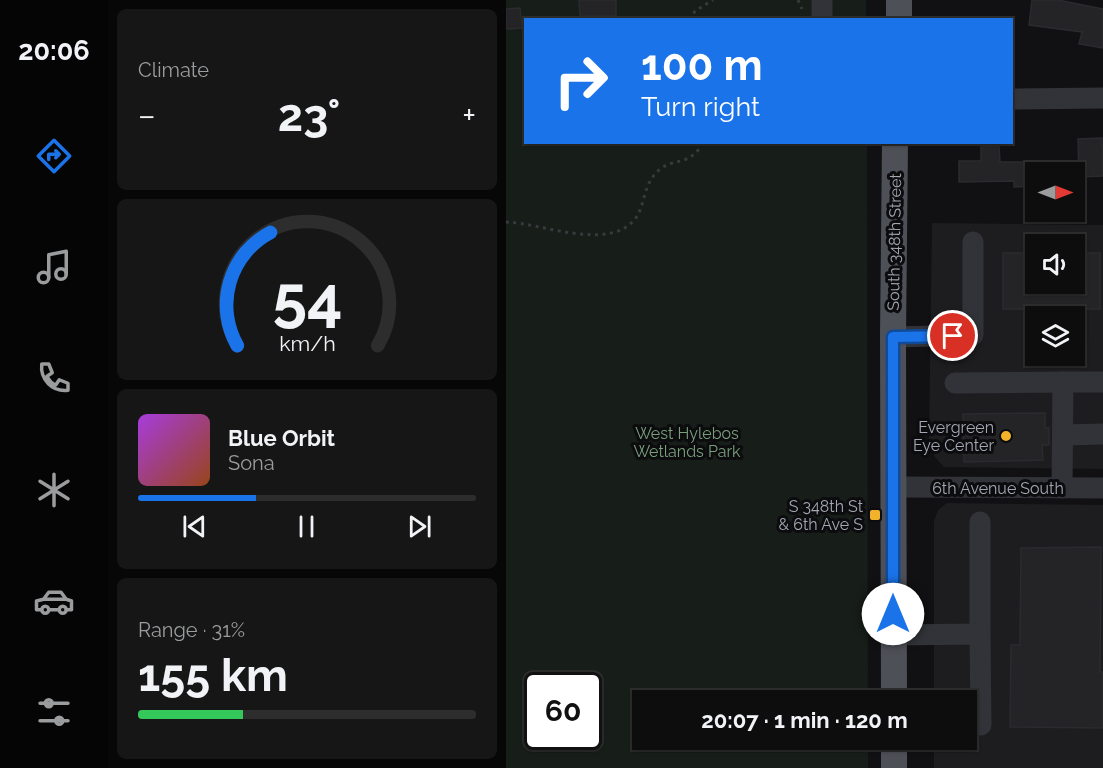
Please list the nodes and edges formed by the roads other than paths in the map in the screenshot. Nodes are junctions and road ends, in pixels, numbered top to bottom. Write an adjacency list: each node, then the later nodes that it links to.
1 (822, 0): 3 (street)
2 (899, 0): 4 (main road)
3 (822, 18)
4 (899, 18)
5 (1103, 98): 6 (street)
6 (1013, 99)
7 (895, 144): 9 (main road, South 348th Street)
8 (973, 242): 9 (street)
9 (893, 337): 15 (main road, South 348th Street)
10 (1063, 382): 11 (street); 12 (street); 14 (street)
11 (1103, 382)
12 (955, 383)
13 (1103, 434): 14 (street)
14 (1063, 435): 16 (street)
15 (893, 487): 16 (street, 6th Avenue South); 20 (main road, South 348th Street)
16 (1062, 488): 17 (street, 6th Avenue South)
17 (1103, 488)
18 (980, 522): 19 (street)
19 (980, 634): 20 (street); 22 (street)
20 (893, 635): 21 (main road, South 348th Street)
21 (893, 690)
22 (981, 725)
23 (893, 750): 24 (main road)
24 (893, 768)

